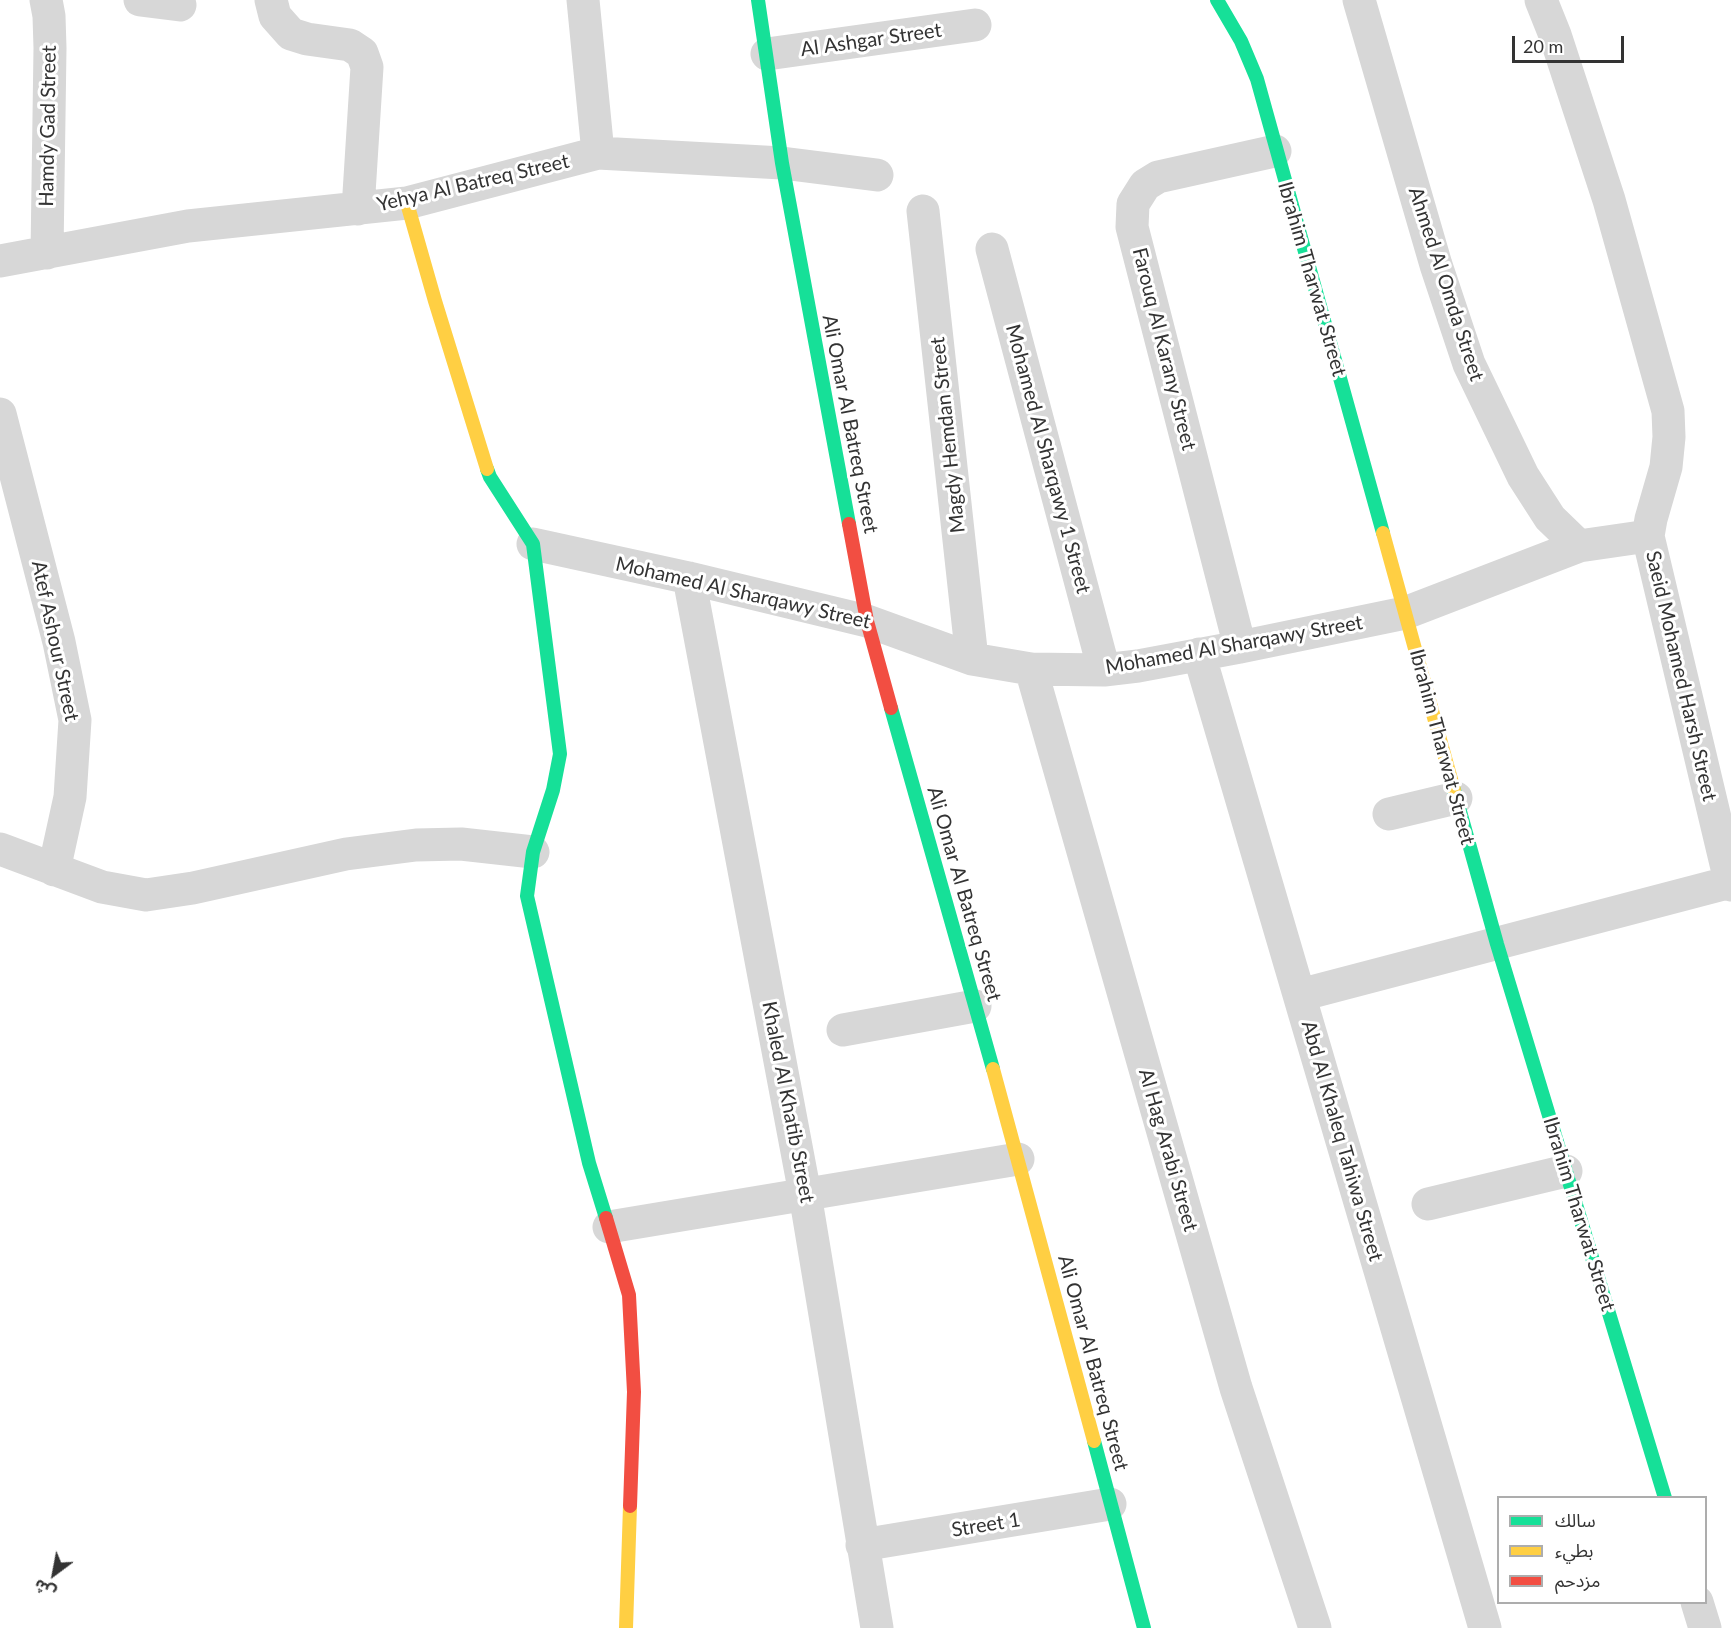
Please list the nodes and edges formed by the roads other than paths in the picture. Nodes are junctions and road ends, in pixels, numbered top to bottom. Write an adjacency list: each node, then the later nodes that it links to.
1 (46, 0): 20 (street, Hamdy Gad Street)
2 (140, 0): 9 (street)
3 (271, 0): 17 (street)
4 (583, 0): 13 (street)
5 (758, 0): 11 (street, Ali Omar Al Batreq Street)
6 (1217, 0): 12 (street, Ibrahim Tharwat Street)
7 (1359, 0): 25 (street, Ahmed Al Omda Street)
8 (1541, 0): 23 (street)
9 (180, 5)
10 (975, 25): 11 (street, Al Ashgar Street)
11 (766, 54): 14 (street, Ali Omar Al Batreq Street)
12 (1275, 151): 27 (street, Ibrahim Tharwat Street); 29 (street, Farouq Al Karany Street)
13 (598, 153): 14 (street, Yehya Al Batreq Street); 16 (street, Yehya Al Batreq Street)
14 (782, 163): 15 (street, Yehya Al Batreq Street); 28 (street, Ali Omar Al Batreq Street)
15 (877, 175)
16 (407, 203): 17 (street, Yehya Al Batreq Street); 24 (street)
17 (357, 209): 20 (street, Yehya Al Batreq Street)
18 (923, 211): 31 (street, Magdy Hemdan Street)
19 (992, 249): 33 (street, Mohamed Al Sharqawy 1 Street)
20 (47, 253): 21 (street, Yehya Al Batreq Street)
21 (0, 261)
22 (0, 414): 38 (street, Atef Ashour Street)
23 (1648, 536): 25 (street, Mohamed Al Sharqawy Street); 39 (street, Saeid Mohamed Harsh Street)
24 (533, 544): 26 (street, Mohamed Al Sharqawy Street); 37 (street)
25 (1579, 546): 27 (street, Mohamed Al Sharqawy Street)
26 (689, 578): 28 (street, Mohamed Al Sharqawy Street); 46 (street, Khaled Al Khatib Street)
27 (1405, 613): 29 (street, Mohamed Al Sharqawy Street); 34 (street, Ibrahim Tharwat Street)
28 (867, 621): 31 (street, Mohamed Al Sharqawy Street); 42 (street, Ali Omar Al Batreq Street)
29 (1240, 647): 30 (street, Mohamed Al Sharqawy Street)
30 (1199, 654): 33 (street, Mohamed Al Sharqawy Street); 41 (street, Abd Al Khaleq Tahiwa Street)
31 (972, 658): 32 (street, Mohamed Al Sharqawy Street)
32 (1030, 669): 33 (street, Mohamed Al Sharqawy Street); 56 (street, Al Hag Arabi Street)
33 (1104, 670)
34 (1456, 798): 35 (street); 40 (street, Ibrahim Tharwat Street)
35 (1389, 814)
36 (0, 849): 38 (street)
37 (533, 852): 38 (street); 48 (street)
38 (54, 870)
39 (1731, 883): 40 (street)
40 (1497, 944): 41 (street); 45 (street, Ibrahim Tharwat Street)
41 (1300, 996): 57 (street, Abd Al Khaleq Tahiwa Street)
42 (975, 1006): 43 (street); 44 (street, Ali Omar Al Batreq Street)
43 (843, 1030)
44 (1018, 1159): 46 (street); 50 (street, Ali Omar Al Batreq Street)
45 (1566, 1171): 47 (street); 49 (street, Ibrahim Tharwat Street)
46 (805, 1194): 48 (street); 51 (street, Khaled Al Khatib Street)
47 (1428, 1204)
48 (609, 1227): 53 (street)
49 (1665, 1496)
50 (1110, 1504): 51 (street, Street 1); 55 (street, Ali Omar Al Batreq Street)
51 (862, 1545): 54 (street, Khaled Al Khatib Street)
52 (1698, 1604): 58 (street)
53 (626, 1628)
54 (877, 1628)
55 (1144, 1628)
56 (1315, 1628)
57 (1485, 1628)
58 (1705, 1628)

